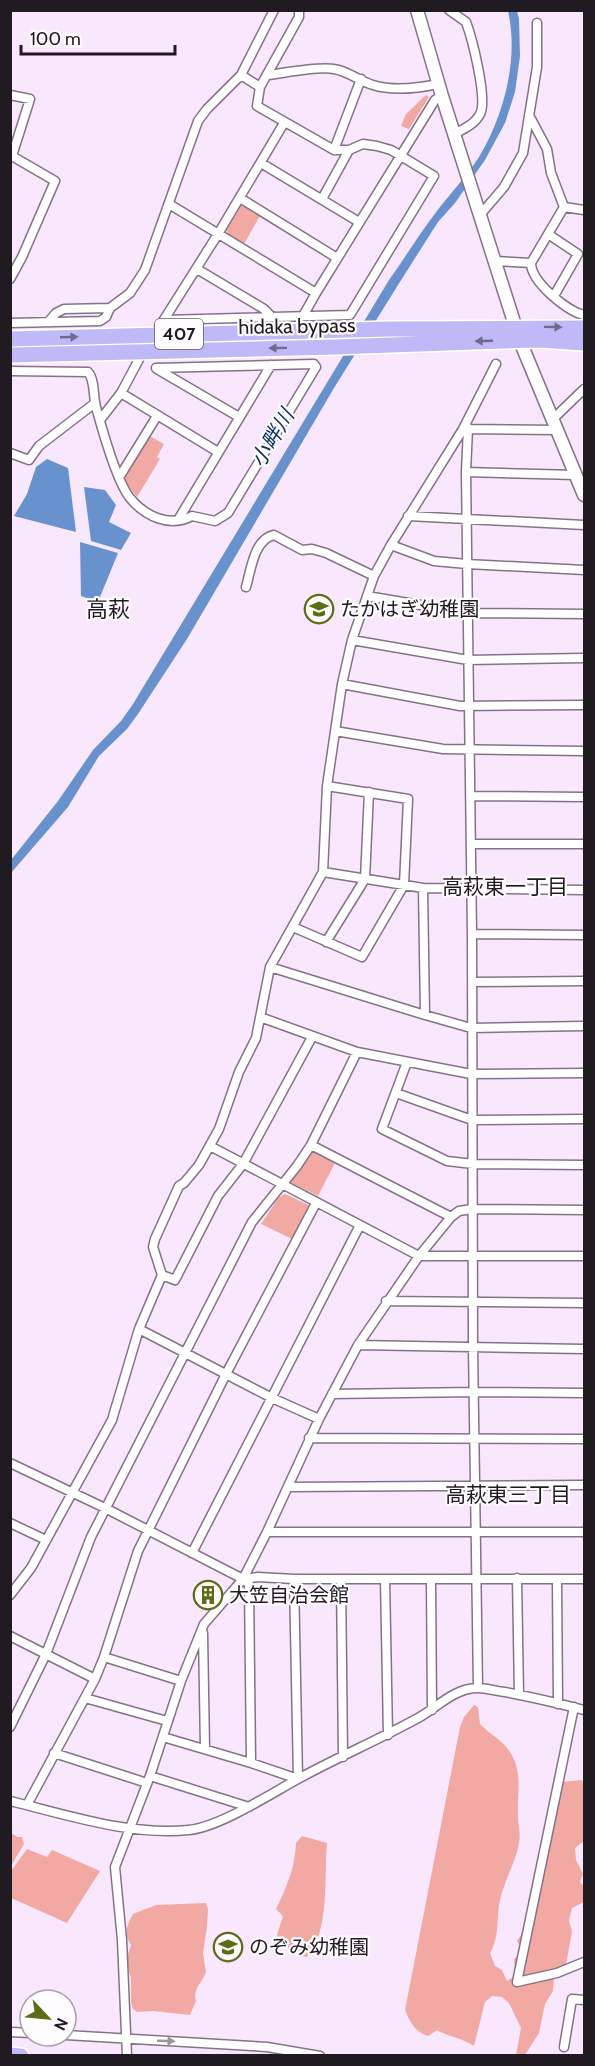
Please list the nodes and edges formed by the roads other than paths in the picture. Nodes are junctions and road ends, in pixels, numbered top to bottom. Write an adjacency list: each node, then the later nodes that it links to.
1 (274, 10): 6 (street)
2 (299, 10): 7 (street)
3 (417, 10): 10 (street)
4 (449, 10): 14 (street)
5 (537, 23): 12 (street)
6 (241, 75): 9 (street); 21 (street)
7 (268, 75): 8 (street); 9 (street)
8 (361, 80): 10 (street); 15 (street)
9 (260, 87): 13 (street)
10 (440, 90): 14 (street); 17 (street)
11 (10, 95): 32 (street)
12 (529, 115): 22 (street); 24 (street)
13 (284, 123): 15 (street); 18 (street)
14 (454, 134): 24 (street)
15 (334, 150): 16 (street)
16 (349, 150): 17 (street); 20 (street)
17 (400, 155): 25 (street); 38 (street)
18 (261, 163): 19 (street); 20 (street)
19 (240, 198): 26 (street); 28 (street)
20 (322, 199): 25 (street)
21 (169, 204): 26 (street); 35 (street)
22 (564, 207): 23 (street); 27 (street)
23 (585, 210)
24 (480, 215): 29 (street)
25 (359, 222): 28 (street)
26 (218, 234): 31 (street); 33 (street)
27 (548, 234): 30 (street); 34 (street)
28 (337, 258): 33 (street)
29 (494, 261): 30 (street); 43 (street)
30 (531, 263): 34 (street)
31 (197, 269): 37 (street); 39 (street)
32 (10, 279)
33 (316, 293): 38 (street)
34 (554, 296): 36 (street)
35 (110, 308): 41 (street); 41 (street)
36 (585, 315)
37 (271, 316): 38 (street); 39 (street)
38 (303, 316)
39 (164, 320): 44 (street)
40 (13, 321): 41 (street)
41 (49, 321)
42 (585, 328): 43 (highway, hidaka bypass / 407, one-way to 42)
43 (519, 334): 44 (highway, hidaka bypass / 407); 46 (highway, hidaka bypass / 407); 47 (highway, hidaka bypass / 407, one-way to 47); 58 (street)
44 (154, 335): 45 (highway, hidaka bypass / 407, one-way to 44); 47 (street)
45 (10, 339)
46 (585, 343)
47 (143, 352): 48 (highway, hidaka bypass / 407); 53 (street)
48 (10, 355)
49 (496, 364): 59 (street)
50 (271, 365): 56 (street); 56 (street); 68 (street)
51 (10, 371): 54 (street)
52 (585, 389): 58 (street)
53 (121, 393): 55 (street); 57 (street)
54 (95, 403): 57 (street); 61 (street)
55 (157, 416): 60 (street); 64 (street)
56 (239, 417): 60 (street)
57 (100, 420): 64 (street)
58 (556, 424): 59 (street); 63 (street)
59 (466, 429): 62 (street); 66 (street)
60 (218, 452): 68 (street)
61 (10, 453)
62 (466, 472): 63 (street); 67 (street)
63 (576, 475): 65 (street)
64 (120, 476): 68 (street)
65 (585, 495)
66 (408, 516): 67 (street); 70 (street)
67 (467, 519): 69 (street); 71 (street)
68 (178, 520)
69 (585, 525)
70 (391, 545): 71 (street); 73 (street)
71 (467, 564): 72 (street); 76 (street)
72 (585, 570)
73 (374, 576): 74 (street); 75 (street)
74 (246, 587)
75 (367, 596): 76 (street); 78 (street)
76 (468, 613): 77 (street); 80 (street)
77 (585, 614)
78 (352, 640): 80 (street); 81 (street)
79 (585, 658): 80 (street)
80 (468, 660): 83 (street)
81 (342, 684): 83 (street); 84 (street)
82 (585, 705): 83 (street)
83 (469, 706): 85 (street)
84 (335, 731): 85 (street); 87 (street)
85 (469, 751): 86 (street); 89 (street)
86 (585, 751)
87 (327, 786): 88 (street); 93 (street)
88 (369, 792): 94 (street); 95 (street)
89 (471, 796): 90 (street); 91 (street)
90 (585, 797)
91 (471, 844): 92 (street); 97 (street)
92 (585, 844)
93 (323, 873): 94 (street); 99 (street)
94 (365, 879): 95 (street); 102 (street)
95 (404, 885): 96 (street); 102 (street)
96 (423, 888): 97 (street); 106 (street)
97 (471, 890): 98 (street); 100 (street)
98 (585, 890)
99 (293, 927): 102 (street); 103 (street)
100 (472, 934): 101 (street); 105 (street)
101 (585, 935)
102 (327, 942)
103 (270, 967): 106 (street); 107 (street)
104 (585, 981): 105 (street)
105 (472, 982): 109 (street)
106 (425, 1015): 109 (street)
107 (260, 1017): 110 (street); 119 (street)
108 (585, 1026): 109 (street)
109 (471, 1028): 114 (street)
110 (312, 1037): 111 (street); 120 (street)
111 (357, 1052): 112 (street); 118 (street)
112 (407, 1062): 114 (street); 115 (street)
113 (585, 1073): 114 (street)
114 (471, 1074): 117 (street)
115 (396, 1094): 117 (street); 121 (street)
116 (585, 1119): 117 (street)
117 (472, 1120): 121 (street)
118 (311, 1145): 123 (street); 127 (street)
119 (210, 1146): 120 (street); 132 (street)
120 (243, 1164): 123 (street); 132 (street)
121 (473, 1164): 122 (street); 125 (street)
122 (585, 1165)
123 (281, 1184): 124 (street); 140 (street)
124 (316, 1203): 128 (street); 141 (street)
125 (472, 1209): 126 (street); 127 (street); 129 (street)
126 (585, 1210)
127 (451, 1217): 130 (street)
128 (360, 1226): 130 (street); 145 (street)
129 (473, 1255): 130 (street); 131 (street); 134 (street)
130 (419, 1256): 133 (street)
131 (585, 1256)
132 (162, 1275): 136 (street)
133 (386, 1301): 134 (street); 137 (street)
134 (473, 1302): 135 (street); 138 (street)
135 (585, 1303)
136 (139, 1329): 140 (street); 154 (street)
137 (358, 1345): 138 (street); 144 (street)
138 (473, 1347): 139 (street); 142 (street)
139 (585, 1349)
140 (185, 1353): 141 (street); 155 (street)
141 (226, 1374): 145 (street); 157 (street)
142 (474, 1392): 143 (street); 144 (street); 147 (street)
143 (585, 1393)
144 (332, 1394): 146 (street)
145 (272, 1398): 146 (street); 162 (street)
146 (319, 1419): 148 (street)
147 (476, 1437): 148 (street); 149 (street); 151 (street)
148 (309, 1438): 153 (street)
149 (585, 1438)
150 (10, 1463): 154 (street)
151 (476, 1485): 152 (street); 153 (street); 159 (street)
152 (585, 1485)
153 (288, 1487): 158 (street)
154 (71, 1492): 155 (street); 161 (street)
155 (105, 1509): 157 (street); 175 (street)
156 (10, 1523): 161 (street)
157 (148, 1530): 162 (street); 176 (street)
158 (267, 1532): 159 (street); 165 (street)
159 (477, 1532): 160 (street); 163 (street)
160 (585, 1532)
161 (46, 1540): 172 (street)
162 (192, 1553): 165 (street)
163 (476, 1578): 164 (street); 169 (street); 179 (street)
164 (517, 1578): 170 (street); 180 (street)
165 (243, 1579): 166 (street); 173 (street); 193 (street)
166 (294, 1579): 167 (street); 195 (street)
167 (341, 1579): 168 (street); 192 (street)
168 (385, 1579): 169 (street); 188 (street)
169 (430, 1579): 184 (street)
170 (557, 1579): 171 (street); 182 (street)
171 (585, 1579)
172 (10, 1595)
173 (203, 1629): 178 (street); 190 (street)
174 (10, 1636): 175 (street)
175 (46, 1654): 177 (street); 187 (street)
176 (104, 1658): 177 (street); 178 (street)
177 (95, 1679): 181 (street)
178 (181, 1681): 186 (street)
179 (478, 1688): 180 (street); 184 (street)
180 (519, 1695): 182 (street)
181 (85, 1698): 186 (street); 191 (street)
182 (558, 1704): 183 (street)
183 (574, 1707): 185 (street); 200 (street)
184 (432, 1710): 188 (street)
185 (585, 1710)
186 (167, 1721): 189 (street)
187 (10, 1726)
188 (388, 1735): 192 (street)
189 (163, 1737): 190 (street); 194 (street)
190 (205, 1749): 193 (street)
191 (54, 1753): 194 (street); 197 (street)
192 (343, 1756): 195 (street)
193 (251, 1762): 195 (street)
194 (148, 1779): 198 (street); 199 (street)
195 (297, 1779): 198 (street)
196 (10, 1801): 197 (street)
197 (27, 1805): 199 (street)
198 (249, 1807): 199 (street)
199 (131, 1829): 203 (street)
200 (585, 1962)
201 (585, 2000): 204 (street)
202 (78, 2036): 203 (street)
203 (126, 2040): 207 (street); 208 (street, one-way to 208)
204 (564, 2047)
205 (10, 2055): 206 (highway)
206 (21, 2055)
207 (127, 2055)
208 (320, 2055)

